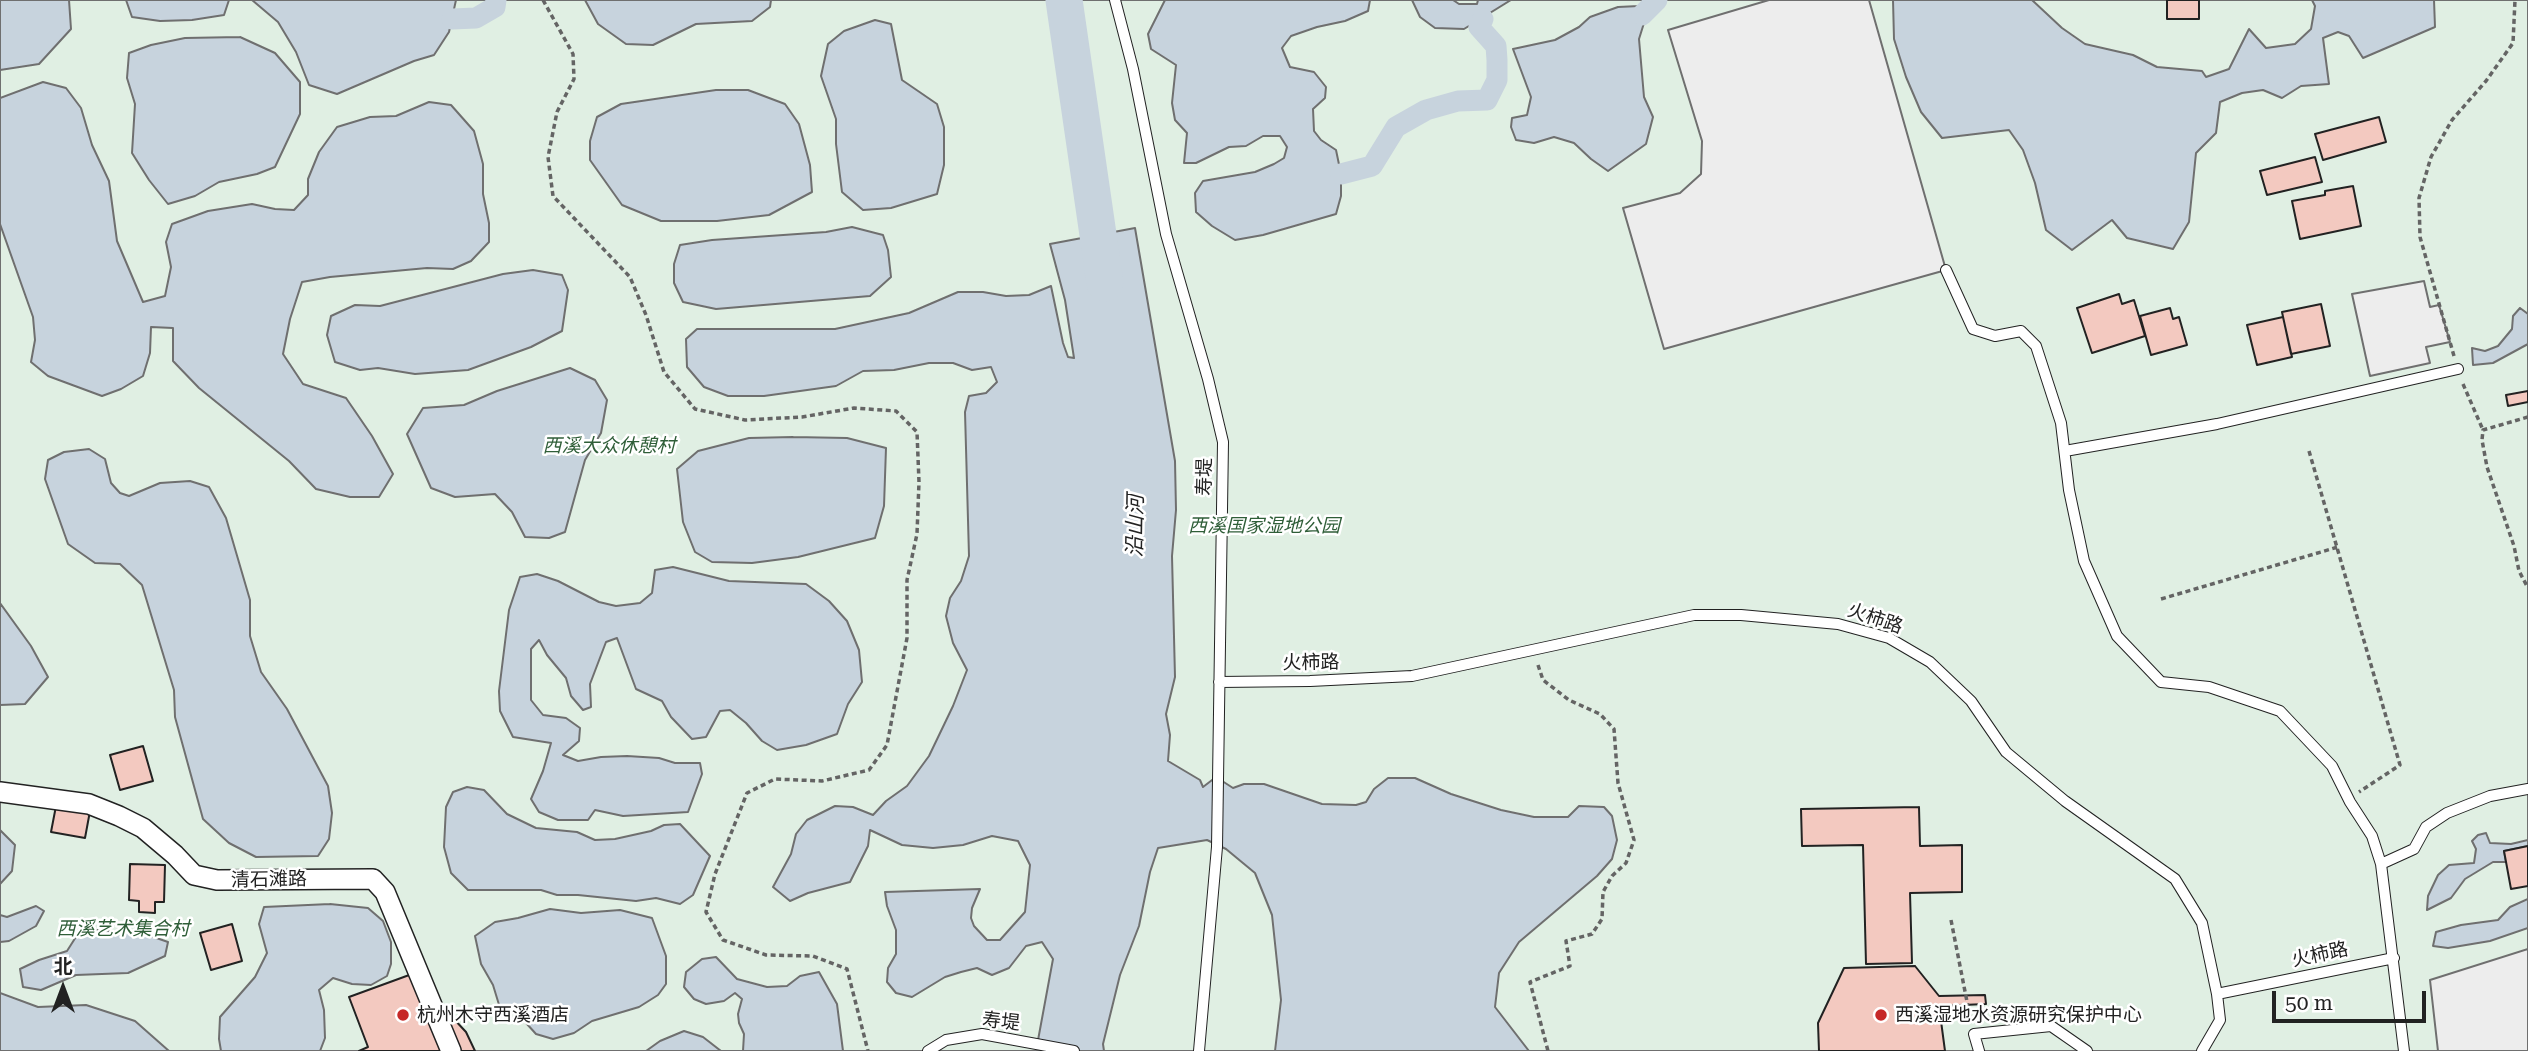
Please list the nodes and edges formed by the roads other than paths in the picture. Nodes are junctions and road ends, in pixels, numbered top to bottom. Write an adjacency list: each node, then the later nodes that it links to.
1 (1115, 0): 5 (lane, 寿堤)
2 (1946, 270): 4 (lane)
3 (2458, 369): 4 (lane)
4 (2064, 451): 8 (lane)
5 (1219, 682): 10 (lane, 火柿路); 14 (lane, 寿堤)
6 (2528, 789): 8 (lane)
7 (0, 792): 11 (street, 清石滩路)
8 (2381, 864): 9 (lane)
9 (2394, 958): 10 (lane, 火柿路); 18 (lane)
10 (2217, 994): 17 (lane)
11 (452, 1051)
12 (928, 1051): 13 (lane, 寿堤)
13 (1074, 1051)
14 (1199, 1051)
15 (1979, 1051): 16 (lane)
16 (2087, 1051)
17 (2202, 1051)
18 (2404, 1051)

